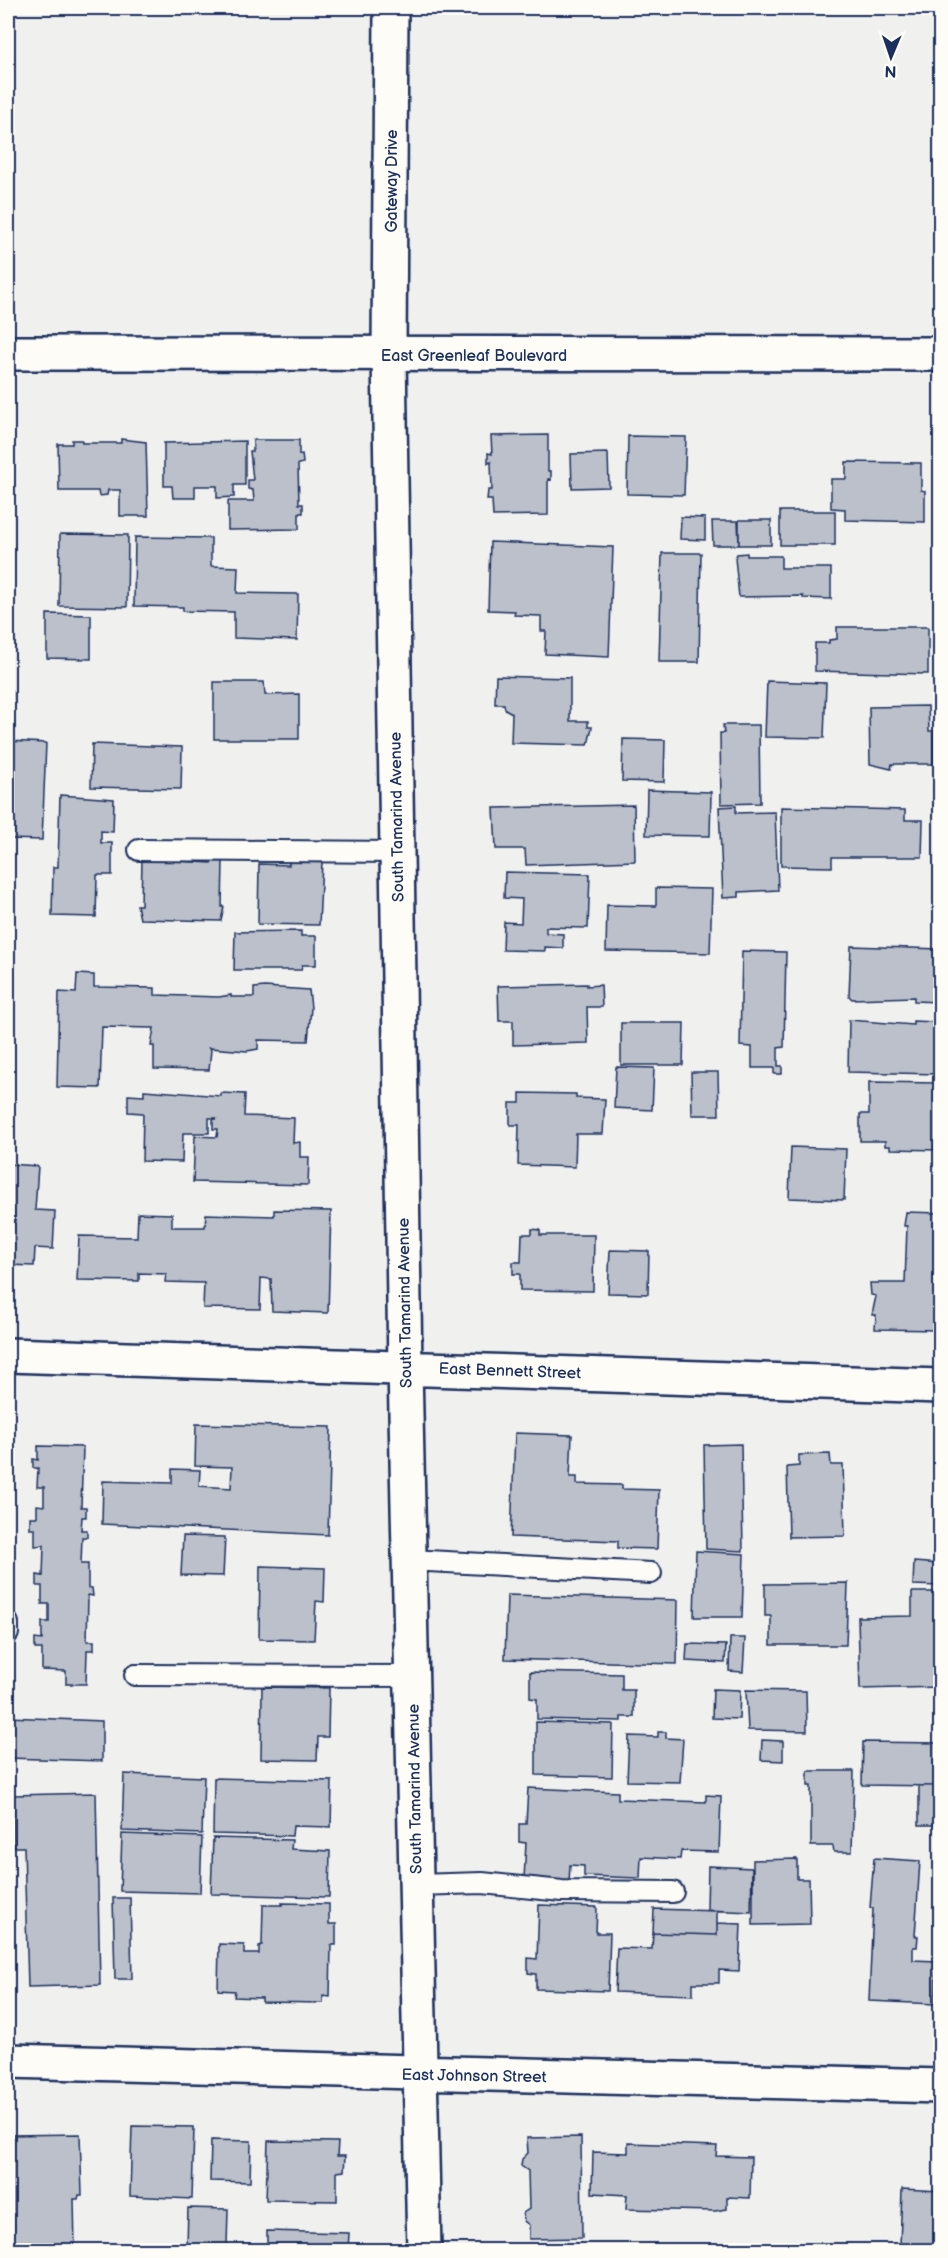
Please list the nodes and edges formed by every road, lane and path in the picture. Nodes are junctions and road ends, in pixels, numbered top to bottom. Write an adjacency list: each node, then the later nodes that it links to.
1 (391, 8): 4 (street, Gateway Drive)
2 (8, 353): 4 (street, East Greenleaf Boulevard)
3 (940, 354): 4 (street, East Greenleaf Boulevard)
4 (389, 356): 6 (street, South Tamarind Avenue)
5 (139, 850): 6 (lane)
6 (397, 852): 8 (street, South Tamarind Avenue)
7 (8, 1355): 8 (street, East Bennett Street)
8 (405, 1367): 9 (street, East Bennett Street); 10 (street, South Tamarind Avenue)
9 (940, 1386)
10 (409, 1560): 11 (lane); 15 (street, South Tamarind Avenue)
11 (651, 1574)
12 (8, 1623): 13 (lane)
13 (8, 1633)
14 (135, 1675): 15 (lane)
15 (411, 1676): 16 (street, South Tamarind Avenue)
16 (416, 1886): 17 (lane); 19 (street, South Tamarind Avenue)
17 (673, 1892)
18 (8, 2061): 19 (street, East Johnson Street)
19 (420, 2074): 20 (street, East Johnson Street); 21 (street, South Tamarind Avenue)
20 (940, 2086)
21 (424, 2250)

